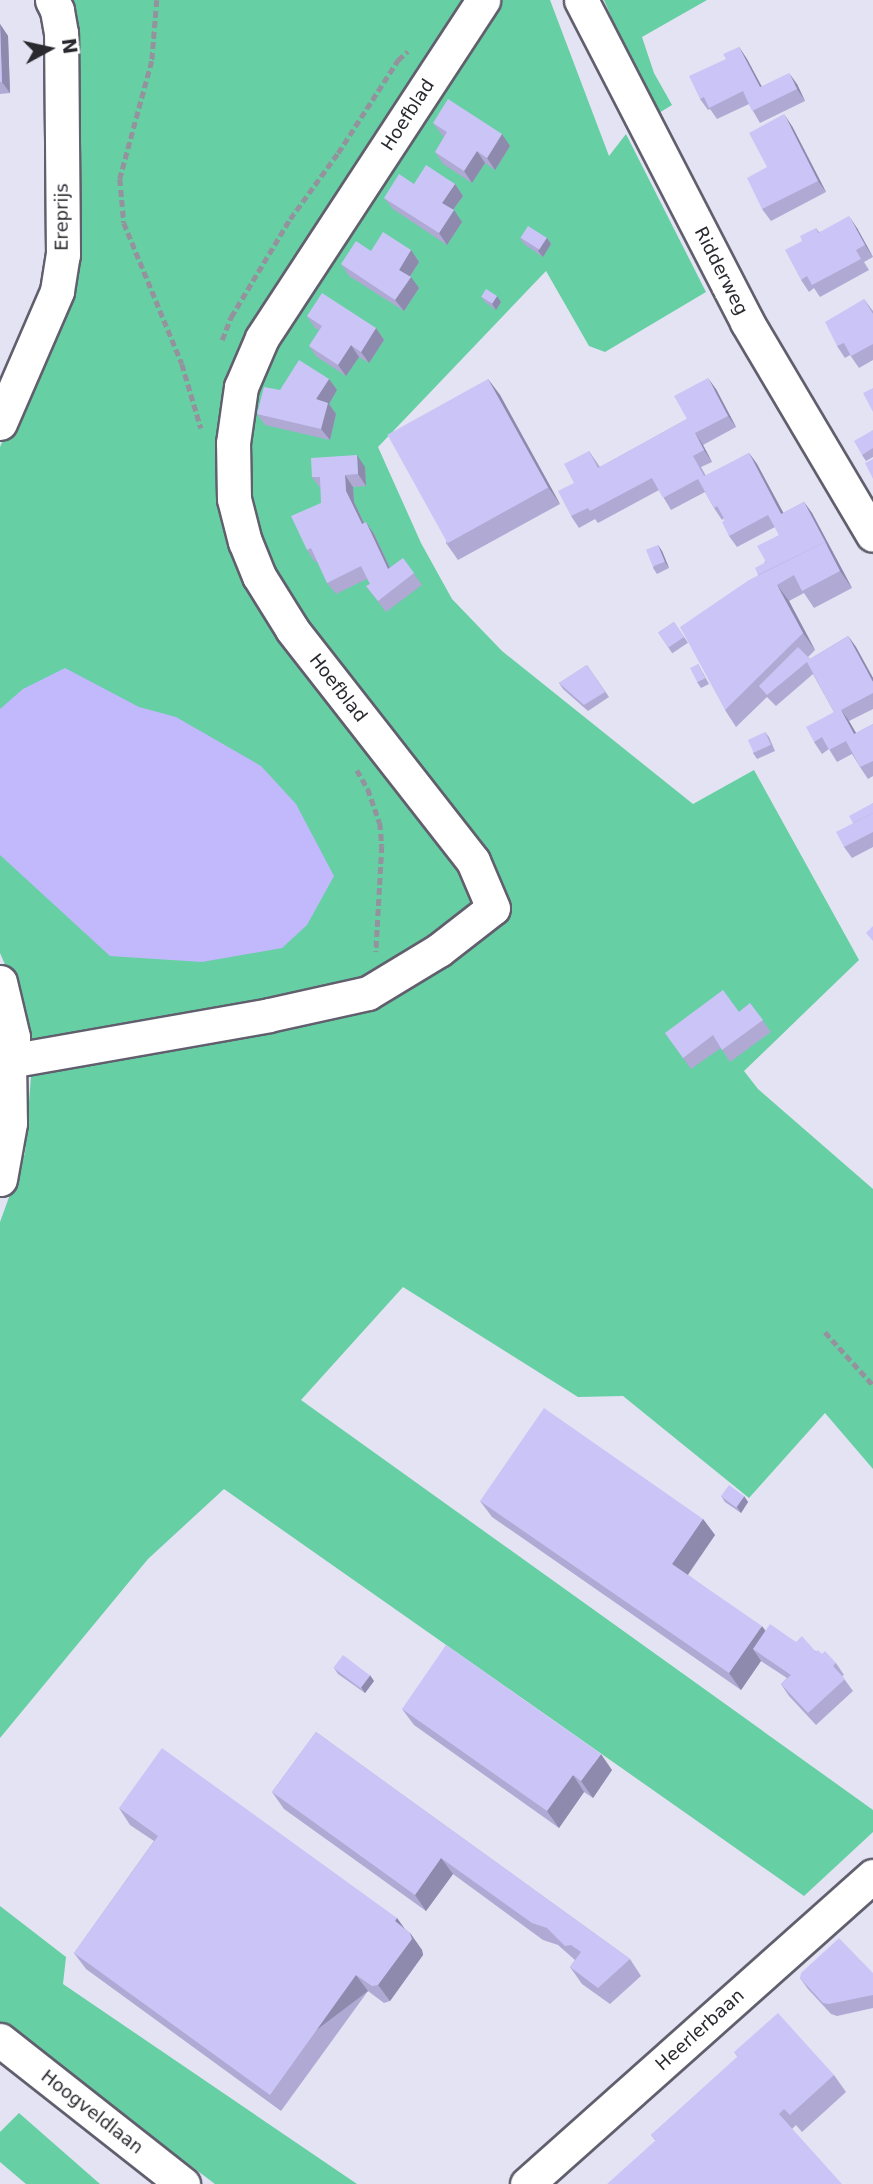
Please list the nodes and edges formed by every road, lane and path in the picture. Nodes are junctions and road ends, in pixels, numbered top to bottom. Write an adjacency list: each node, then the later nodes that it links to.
1 (52, 0): 6 (street, Ereprijs)
2 (157, 0): 5 (path)
3 (483, 0): 9 (street, Hoefblad)
4 (581, 0): 7 (street, Ridderweg)
5 (124, 223)
6 (0, 424)
7 (873, 535)
8 (0, 982): 9 (street)
9 (5, 1058): 10 (street)
10 (0, 1179)
11 (825, 1332): 12 (path)
12 (873, 1385)
13 (873, 1876): 16 (street, Heerlerbaan)
14 (0, 2040): 15 (street, Hoogveldlaan)
15 (183, 2184)
16 (527, 2184)

